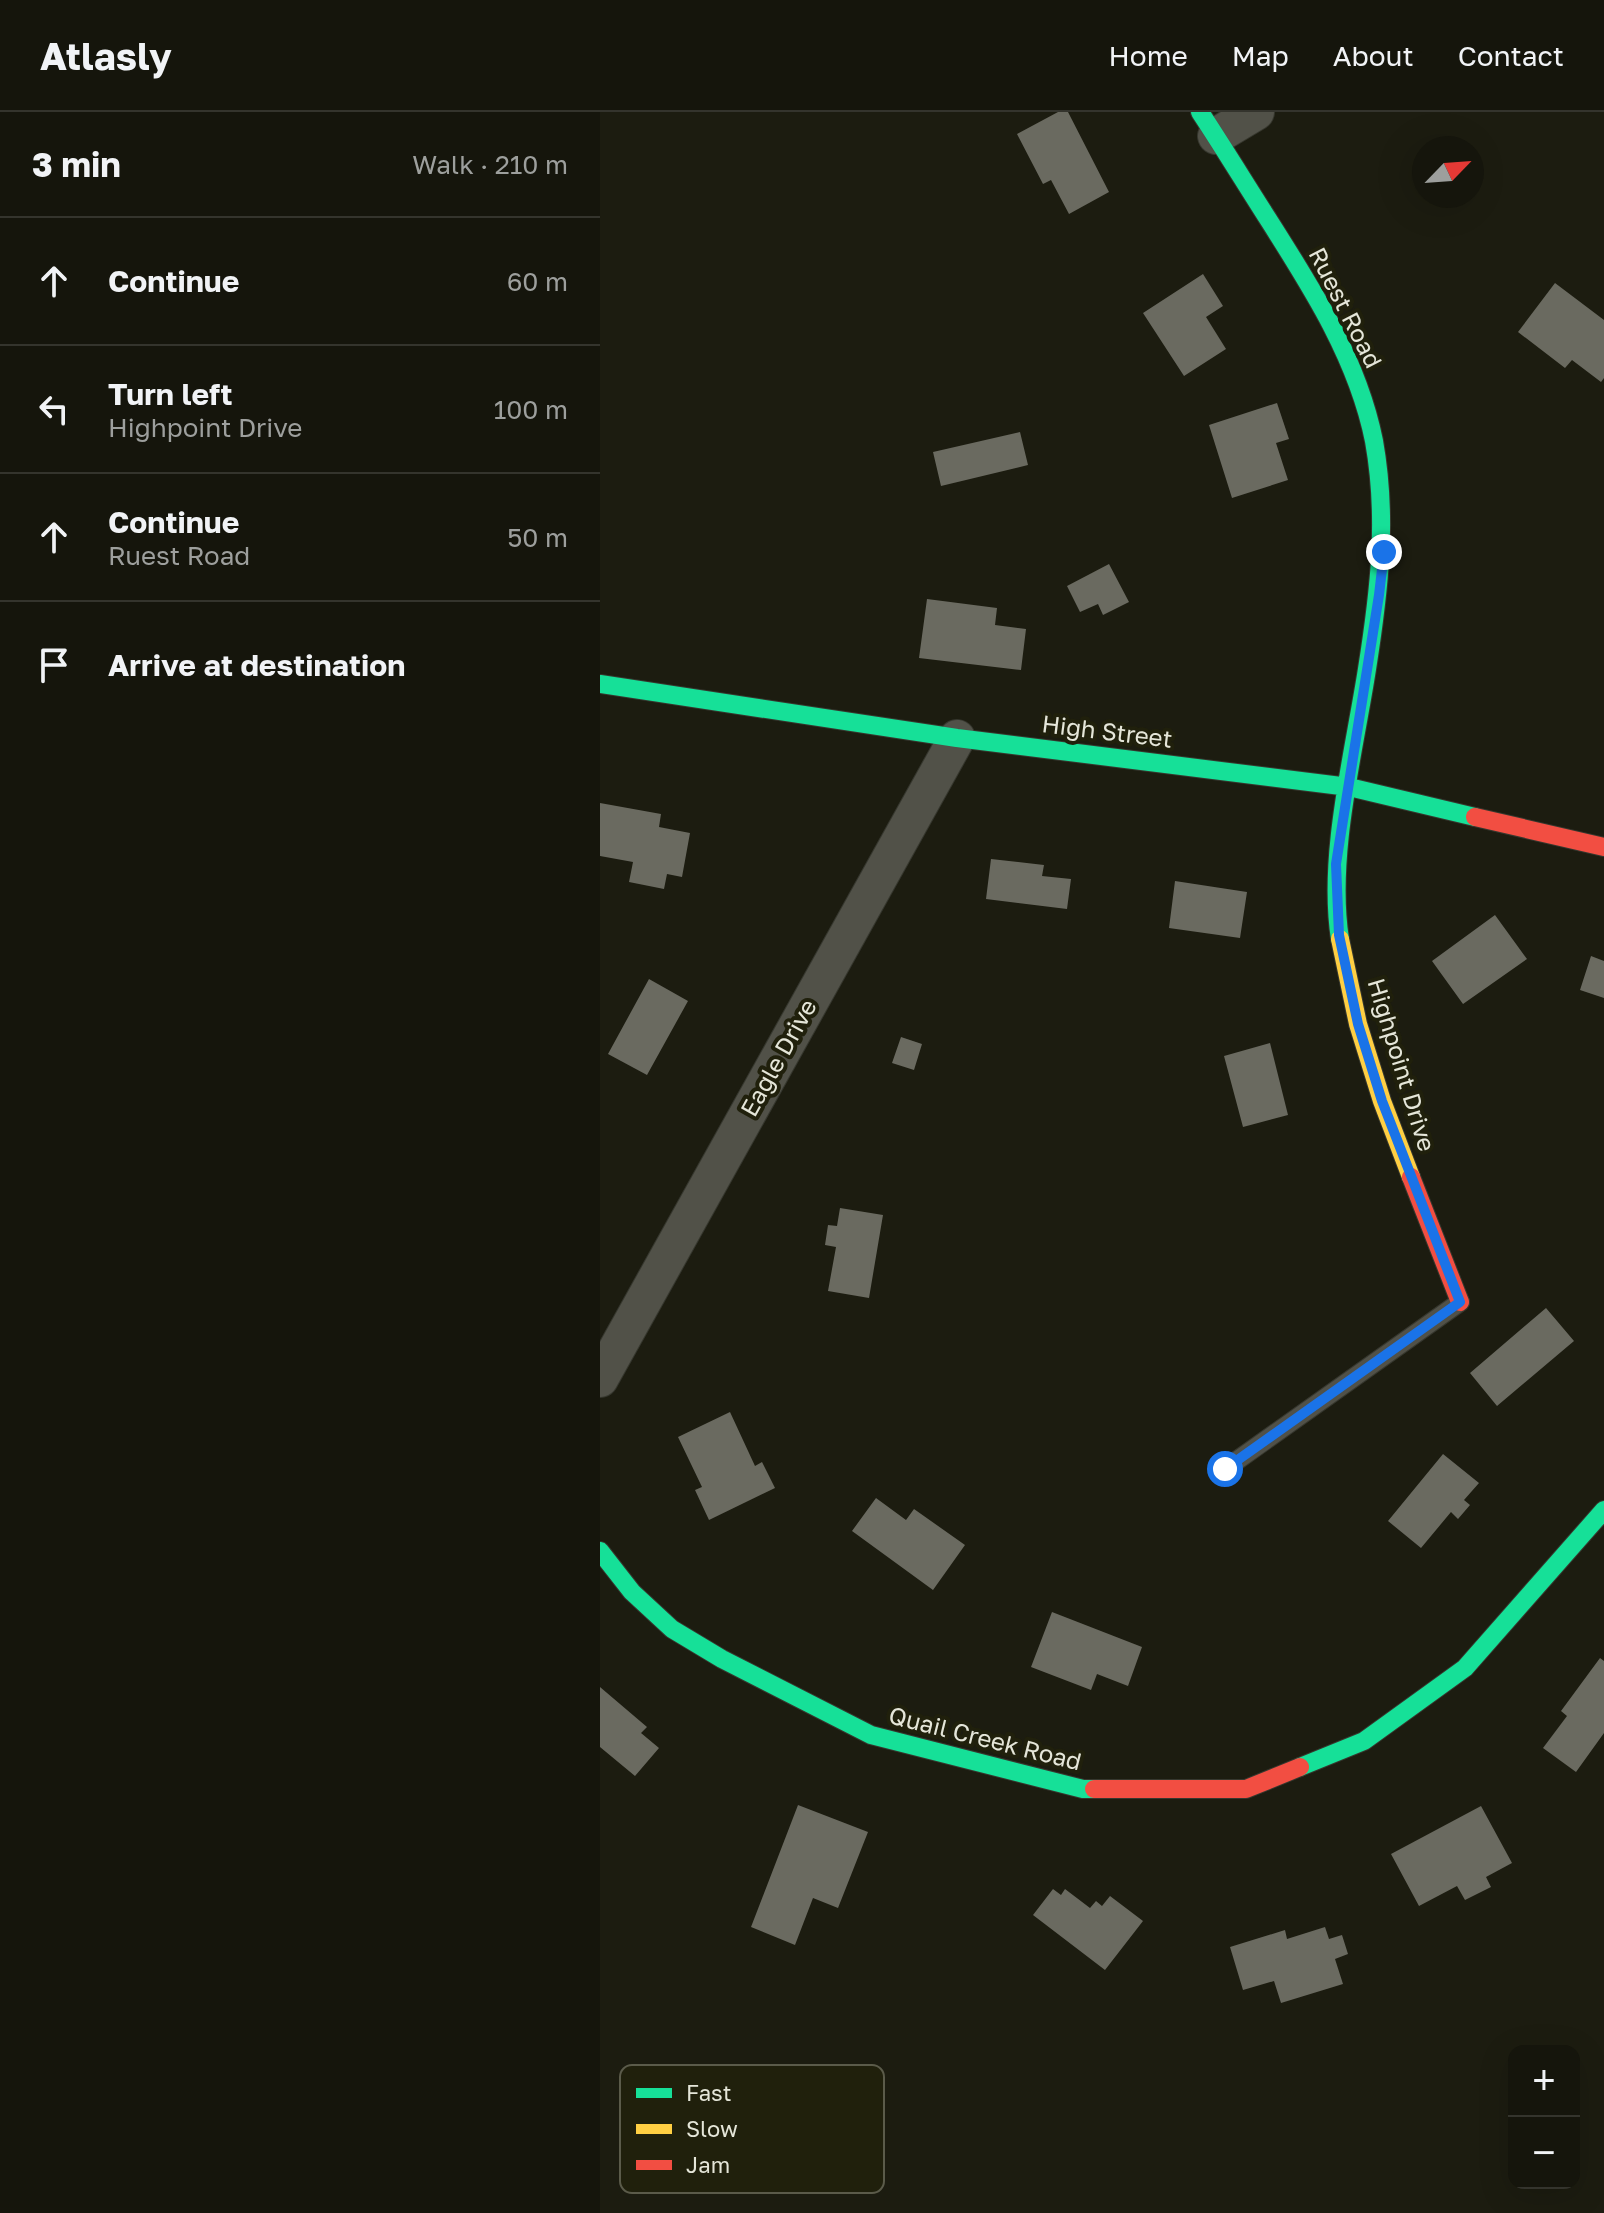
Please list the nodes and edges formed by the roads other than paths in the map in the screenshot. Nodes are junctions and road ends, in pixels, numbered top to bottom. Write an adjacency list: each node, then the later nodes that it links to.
1 (1256, 112): 2 (street)
2 (1208, 124): 5 (street, Ruest Road)
3 (600, 684): 4 (street, High Street)
4 (957, 738): 5 (street, High Street); 8 (street, Eagle Drive)
5 (1349, 787): 6 (street, High Street); 7 (street, Highpoint Drive)
6 (1604, 847)
7 (1460, 1302): 9 (lane)
8 (600, 1379)
9 (1225, 1469)
10 (1604, 1510): 11 (street, Quail Creek Road)
11 (600, 1551)

